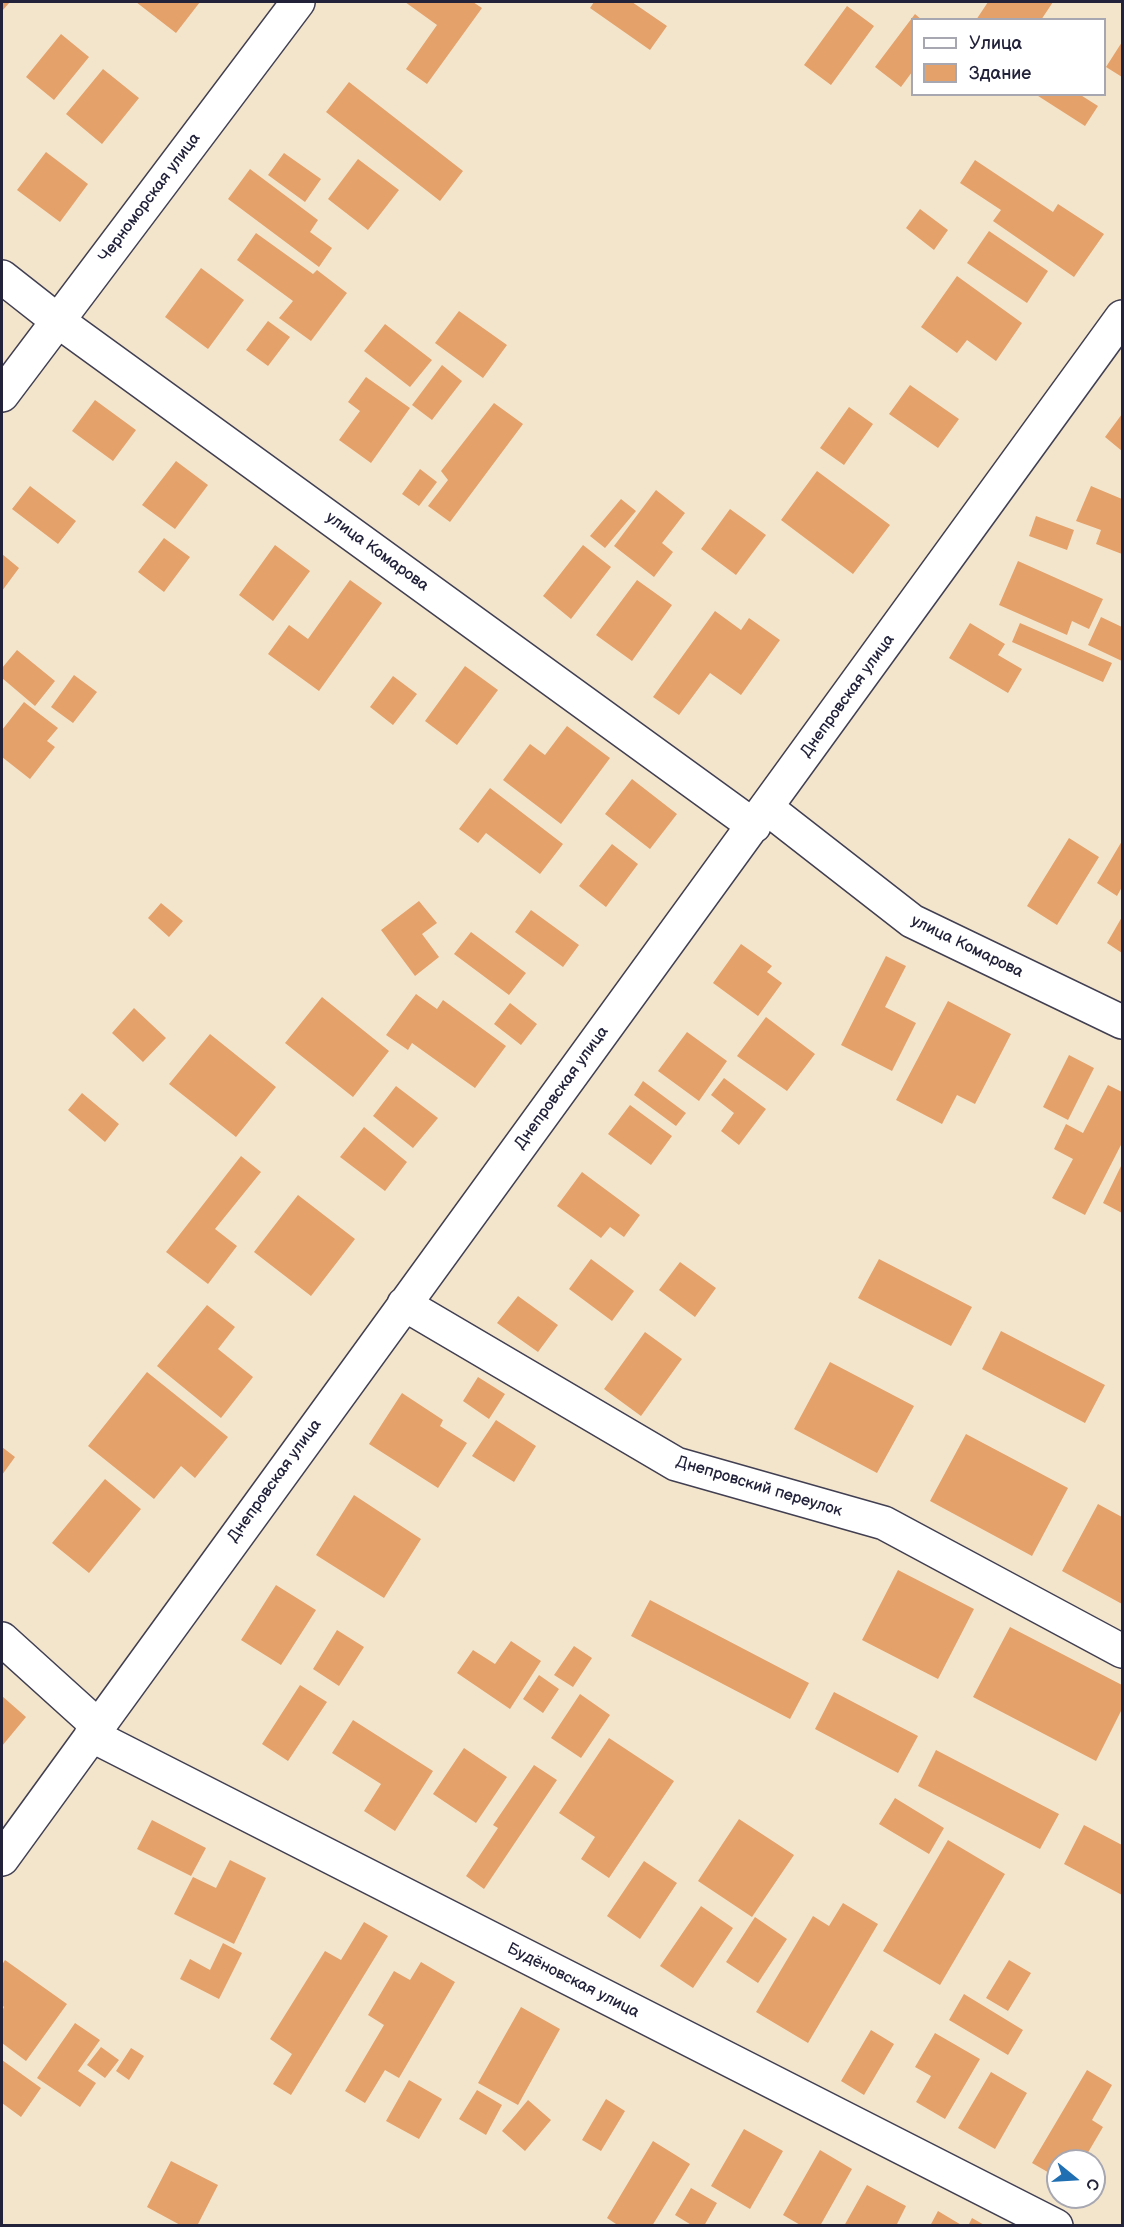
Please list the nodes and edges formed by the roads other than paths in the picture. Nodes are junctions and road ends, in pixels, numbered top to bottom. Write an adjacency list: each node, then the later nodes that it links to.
1 (298, 2): 4 (street, Черноморская улица)
2 (2, 277): 4 (street, улица Комарова)
3 (1122, 317): 6 (street, Днепровская улица)
4 (58, 321): 5 (street, Черноморская улица); 6 (street, улица Комарова)
5 (2, 395)
6 (761, 817): 7 (street, улица Комарова); 8 (street, Днепровская улица)
7 (1122, 1022)
8 (404, 1304): 10 (street, Днепровский переулок); 11 (street, Днепровская улица)
9 (2, 1639): 11 (street, Будёновская улица)
10 (1122, 1651)
11 (94, 1730): 12 (street, Днепровская улица); 13 (street, Будёновская улица)
12 (2, 1859)
13 (1056, 2226)

